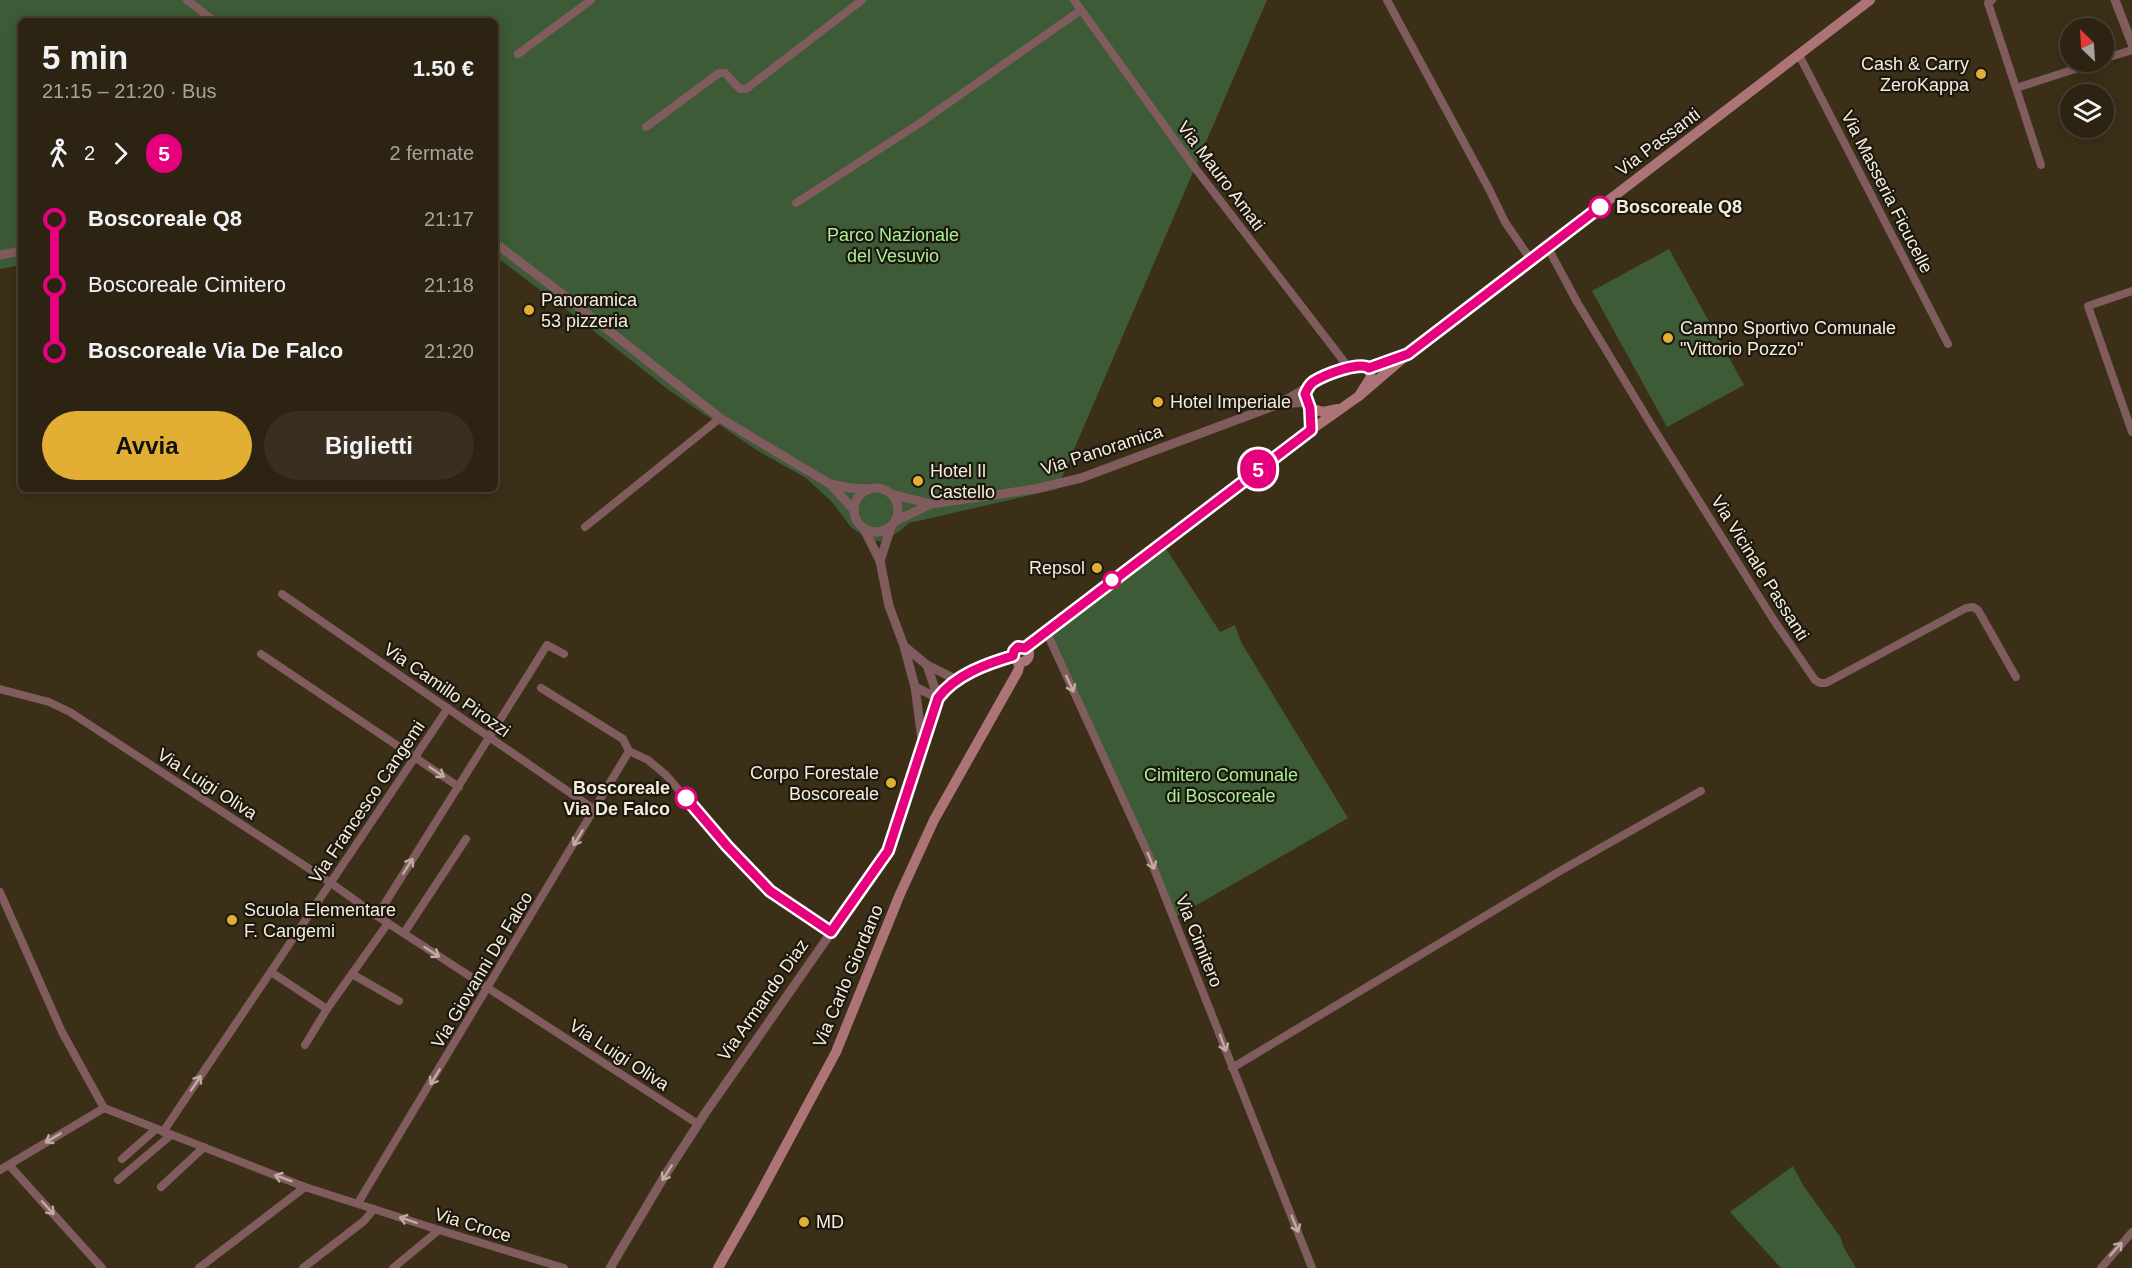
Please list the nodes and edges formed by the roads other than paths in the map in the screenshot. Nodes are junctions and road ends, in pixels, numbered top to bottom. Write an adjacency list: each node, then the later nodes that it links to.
1 (187, 0): 10 (street)
2 (591, 0): 14 (street)
3 (862, 0): 19 (street)
4 (1074, 0): 9 (street, Via Mauro Amati)
5 (1387, 0): 26 (street)
6 (1870, 0): 15 (main road, Via Passanti)
7 (1992, 0): 18 (street)
8 (2115, 0): 11 (street)
9 (1081, 10): 21 (street); 30 (street, Via Mauro Amati)
10 (210, 18)
11 (2130, 30): 12 (street)
12 (2132, 44)
13 (2132, 50): 16 (street)
14 (518, 54)
15 (1799, 55): 23 (main road, Via Passanti); 28 (street, Via Masseria Ficucelle)
16 (2114, 56)
17 (2066, 72): 18 (street)
18 (2016, 88): 20 (street)
19 (646, 127)
20 (2042, 165)
21 (796, 203)
22 (498, 245): 37 (street, Via Panoramica)
23 (1548, 248): 26 (main road, Via Passanti); 56 (street, Via Vicinale Passanti)
24 (18, 252): 25 (street)
25 (0, 255)
26 (1531, 260): 29 (main road, Via Passanti)
27 (2132, 291): 39 (street)
28 (1948, 344)
29 (1408, 354): 31 (main road, Via Passanti); 33 (main road, Via Passanti)
30 (1349, 368): 31 (main road, Via Passanti); 32 (main road, Via Passanti)
31 (1369, 368): 33 (main road)
32 (1308, 387): 34 (street, Via Panoramica); 35 (main road)
33 (1359, 396): 36 (main road, Via Passanti)
34 (1279, 404): 35 (street, Via Panoramica); 43 (street, Via Panoramica)
35 (1309, 405): 36 (main road); 38 (main road)
36 (1344, 407): 38 (main road, Via Passanti)
37 (720, 418): 40 (street, Via Panoramica); 46 (street)
38 (1311, 430): 50 (main road, Via Passanti)
39 (2132, 432)
40 (830, 484): 41 (street, Via Panoramica); 44 (street, Via Panoramica)
41 (871, 489): 42 (street, Via Panoramica); 44 (street)
42 (891, 494): 43 (street, Via Panoramica); 45 (street)
43 (931, 504): 45 (street, Via Panoramica)
44 (854, 510): 47 (street, Via Panoramica)
45 (893, 524): 47 (street, Via Panoramica); 48 (street)
46 (585, 527)
47 (864, 529): 48 (street, Via Panoramica)
48 (880, 561): 51 (street, Via Armando Diaz)
49 (282, 594): 62 (street, Via Camillo Pirozzi)
50 (1046, 631): 54 (main road, Via Passanti); 83 (street, Via Cimitero, one-way to 83)
51 (904, 646): 55 (street); 58 (street, Via Armando Diaz)
52 (261, 654): 66 (street)
53 (564, 654): 63 (street)
54 (1017, 659): 57 (street); 104 (main road, Via Carlo Giordano)
55 (927, 664): 57 (street); 61 (street)
56 (2016, 677)
57 (955, 679): 61 (street)
58 (915, 687): 61 (street); 64 (street, Via Armando Diaz)
59 (541, 688): 65 (street)
60 (0, 689): 71 (street, Via Luigi Oliva)
61 (938, 698): 64 (street, Via Armando Diaz)
62 (448, 708): 63 (street, Via Camillo Pirozzi); 66 (street, Via Francesco Cangemi)
63 (490, 738): 67 (street); 69 (street, Via Camillo Pirozzi)
64 (923, 743): 75 (street, Via Armando Diaz)
65 (629, 751): 69 (street, Via Giovanni De Falco); 75 (street)
66 (416, 757): 67 (street, one-way to 67); 71 (street, Via Francesco Cangemi)
67 (459, 787): 73 (street, one-way to 67)
68 (1701, 791): 83 (street)
69 (595, 810): 79 (street, Via Giovanni De Falco, one-way to 79)
70 (466, 839): 76 (street)
71 (331, 883): 73 (street, Via Luigi Oliva); 77 (street, Via Francesco Cangemi)
72 (0, 892): 84 (street)
73 (377, 916): 74 (street, Via Luigi Oliva)
74 (388, 923): 76 (street, Via Luigi Oliva); 78 (street)
75 (831, 932): 85 (street, Via Armando Diaz)
76 (404, 933): 79 (street, Via Luigi Oliva, one-way to 79)
77 (271, 972): 81 (street); 86 (street, Via Francesco Cangemi, one-way to 77)
78 (352, 974): 80 (street); 81 (street)
79 (488, 988): 85 (street, Via Luigi Oliva); 94 (street, Via Giovanni De Falco, one-way to 94)
80 (399, 1001)
81 (327, 1009): 82 (street)
82 (304, 1045)
83 (1232, 1068): 105 (street, Via Cimitero, one-way to 105)
84 (104, 1108): 86 (street, Via Croce); 89 (street, one-way to 89)
85 (698, 1124): 103 (street, Via Armando Diaz, one-way to 103)
86 (163, 1132): 87 (street, Via Croce); 88 (street); 91 (street)
87 (204, 1147): 92 (street); 93 (street, Via Croce, one-way to 87)
88 (122, 1159)
89 (9, 1165): 90 (street); 98 (street, one-way to 98)
90 (0, 1170)
91 (118, 1180)
92 (161, 1187)
93 (305, 1187): 94 (street, Via Croce); 99 (street)
94 (358, 1203): 95 (street, Via Croce)
95 (374, 1209): 96 (street, Via Croce, one-way to 95); 100 (street)
96 (439, 1230): 101 (street); 102 (street, Via Croce)
97 (2132, 1232): 106 (street, one-way to 97)
98 (102, 1268)
99 (199, 1268)
100 (303, 1268)
101 (393, 1268)
102 (564, 1268)
103 (610, 1268)
104 (718, 1268)
105 (1312, 1268)
106 (2101, 1268)

